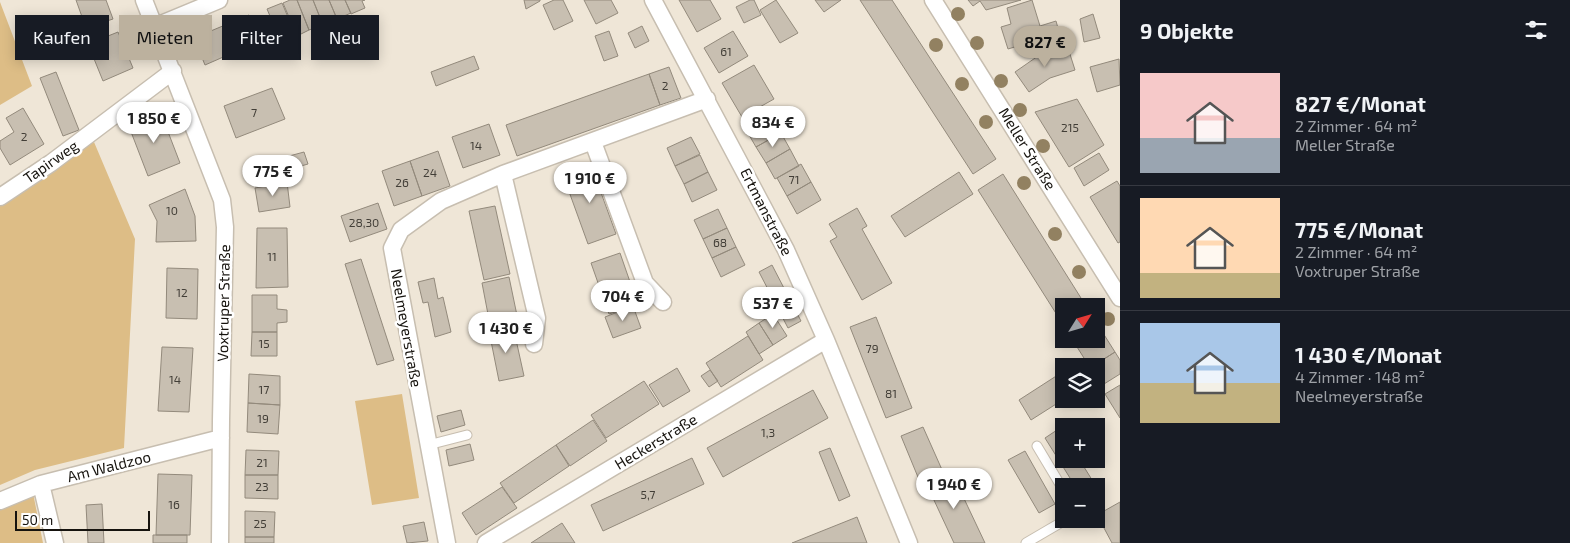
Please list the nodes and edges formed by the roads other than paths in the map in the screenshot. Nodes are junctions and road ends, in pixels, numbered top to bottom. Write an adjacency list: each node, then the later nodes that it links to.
1 (144, 0): 5 (street, Voxtruper Straße)
2 (219, 0): 6 (street)
3 (653, 0): 9 (street, Ertmanstraße)
4 (933, 0): 13 (street, Meller Straße)
5 (150, 15)
6 (183, 15)
7 (168, 60): 8 (street, Voxtruper Straße)
8 (173, 71): 12 (street, Tapirweg); 18 (street, Voxtruper Straße)
9 (707, 99): 10 (street, Neelmeyerstraße); 15 (street, Ertmanstraße)
10 (593, 142): 11 (street, Neelmeyerstraße); 14 (street)
11 (503, 174): 16 (street); 19 (street, Neelmeyerstraße)
12 (0, 197)
13 (1120, 298)
14 (663, 302)
15 (826, 340): 28 (street, Heckerstraße); 29 (street, Ertmanstraße)
16 (534, 344)
17 (467, 435): 19 (lane)
18 (221, 438): 22 (street, Am Waldzoo); 26 (street, Voxtruper Straße)
19 (428, 445): 27 (street, Neelmeyerstraße)
20 (1037, 446): 21 (lane)
21 (1056, 478)
22 (41, 484): 23 (street, Am Waldzoo); 25 (street)
23 (0, 501)
24 (1055, 526): 30 (lane)
25 (55, 543)
26 (220, 543)
27 (447, 543)
28 (486, 543)
29 (909, 543)
30 (1026, 543)

